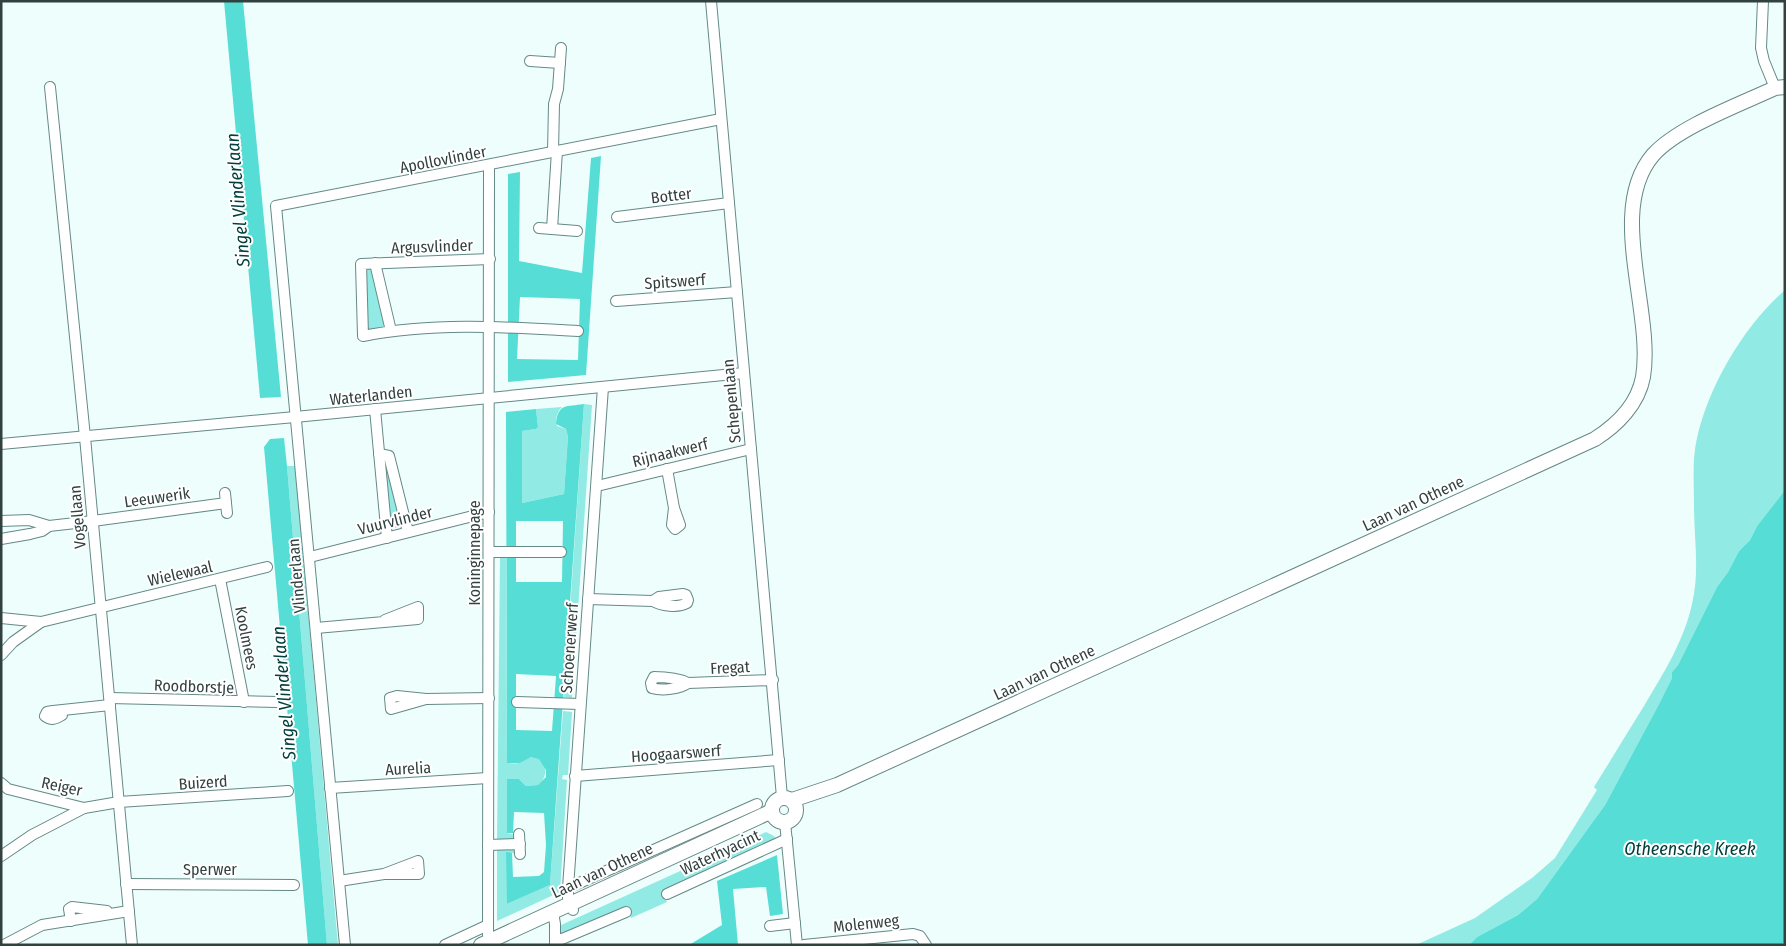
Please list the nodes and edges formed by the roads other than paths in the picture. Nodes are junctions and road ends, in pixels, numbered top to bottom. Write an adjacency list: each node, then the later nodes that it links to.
1 (711, 1): 8 (street, Schepenlaan)
2 (1764, 1): 6 (street)
3 (561, 48): 5 (street)
4 (530, 61): 5 (street)
5 (560, 63): 9 (street)
6 (1782, 84): 74 (street, Laan van Othene)
7 (50, 87): 29 (street, Vogellaan)
8 (721, 119): 9 (street, Apollovlinder); 11 (street, Schepenlaan)
9 (555, 152): 10 (street, Apollovlinder); 15 (street)
10 (489, 165): 12 (street, Apollovlinder); 17 (street, Koninginnepage)
11 (729, 203): 13 (street, Botter); 19 (street, Schepenlaan)
12 (276, 206): 28 (street, Vlinderlaan)
13 (617, 217)
14 (539, 228): 15 (street)
15 (552, 229): 16 (street)
16 (577, 231)
17 (490, 259): 18 (street, Argusvlinder); 21 (street, Koninginnepage)
18 (375, 263): 22 (street, Argusvlinder); 22 (street, Argusvlinder)
19 (737, 292): 20 (street, Spitswerf); 24 (street, Schepenlaan)
20 (616, 301)
21 (489, 326): 22 (street, Argusvlinder); 23 (street, Argusvlinder); 26 (street, Koninginnepage)
22 (391, 331)
23 (578, 331)
24 (744, 373): 25 (street, Waterlanden); 31 (street, Schepenlaan)
25 (603, 387): 26 (street, Waterlanden); 34 (street, Schoenerwerf)
26 (489, 398): 27 (street, Waterlanden); 37 (street, Koninginnepage)
27 (375, 409): 28 (street, Waterlanden); 32 (street)
28 (295, 417): 29 (street, Waterlanden); 46 (street, Vlinderlaan)
29 (85, 437): 30 (street, Waterlanden); 39 (street, Vogellaan)
30 (1, 444)
31 (751, 449): 33 (street, Rijnaakwerf); 57 (street, Schepenlaan)
32 (379, 454): 41 (street); 42 (street)
33 (667, 469): 34 (street, Rijnaakwerf); 36 (street)
34 (597, 486): 49 (street, Schoenerwerf)
35 (226, 503): 39 (street, Leeuwerik)
36 (674, 508)
37 (488, 512): 41 (street, Vuurvlinder); 44 (street, Koninginnepage)
38 (1, 521): 40 (street)
39 (93, 521): 40 (street, Leeuwerik); 51 (street, Vogellaan)
40 (48, 526): 43 (street)
41 (408, 532): 42 (street, Vuurvlinder)
42 (387, 538): 46 (street, Vuurvlinder)
43 (1, 539)
44 (489, 552): 45 (street); 59 (street, Koninginnepage)
45 (561, 552)
46 (310, 557): 55 (street, Vlinderlaan)
47 (267, 567): 48 (street, Wielewaal)
48 (220, 579): 51 (street, Wielewaal); 62 (street, Koolmees)
49 (588, 599): 50 (street); 65 (street, Schoenerwerf)
50 (653, 601)
51 (101, 607): 54 (street, Wielewaal); 61 (street, Vogellaan)
52 (1, 618): 54 (street)
53 (385, 620): 55 (street)
54 (41, 622): 56 (street)
55 (316, 628): 71 (street, Vlinderlaan)
56 (1, 655)
57 (773, 680): 58 (street, Fregat); 67 (street, Schepenlaan)
58 (688, 683)
59 (489, 698): 60 (street); 69 (street, Koninginnepage)
60 (426, 700)
61 (110, 701): 62 (street, Roodborstje); 66 (street, Roodborstje); 73 (street, Vogellaan)
62 (244, 702): 63 (street, Roodborstje)
63 (278, 702)
64 (517, 702): 65 (street)
65 (580, 704): 68 (street, Schoenerwerf)
66 (62, 711)
67 (779, 760): 68 (street, Hoogaarswerf); 74 (street, Schepenlaan)
68 (575, 776): 87 (street, Schoenerwerf)
69 (488, 778): 71 (street, Aurelia); 81 (street, Koninginnepage)
70 (1, 783): 76 (street, Reiger)
71 (330, 788): 84 (street, Vlinderlaan)
72 (288, 791): 73 (street, Buizerd)
73 (119, 802): 76 (street, Reiger); 85 (street, Vogellaan)
74 (790, 803): 77 (street); 77 (street)
75 (757, 804): 78 (street, Laan van Othene)
76 (84, 808): 82 (street)
77 (778, 818): 78 (street, Laan van Othene); 79 (street, Waterhyacint)
78 (737, 825): 87 (street, Laan van Othene); 89 (street, Laan van Othene)
79 (787, 839): 88 (street, Waterhyacint); 93 (street, Waterhyacint)
80 (520, 844): 81 (street)
81 (488, 845): 94 (street, Koninginnepage)
82 (1, 856)
83 (384, 874): 84 (street)
84 (339, 881): 100 (street, Vlinderlaan)
85 (126, 884): 86 (street, Sperwer); 90 (street, Vogellaan)
86 (294, 885)
87 (568, 888): 89 (street, Schoenerwerf)
88 (667, 894)
89 (572, 907): 92 (street, Laan van Othene)
90 (125, 912): 98 (street); 99 (street, Vogellaan)
91 (626, 912): 96 (street)
92 (554, 915): 96 (street); 97 (street, Laan van Othene)
93 (795, 923): 95 (street); 102 (street, Waterhyacint)
94 (488, 925): 97 (street, Koninginnepage); 101 (street)
95 (770, 926)
96 (555, 942)
97 (490, 944)
98 (4, 945)
99 (132, 945)
100 (345, 945)
101 (445, 945)
102 (796, 945)
103 (804, 945): 104 (street, Molenweg)
104 (926, 945)

